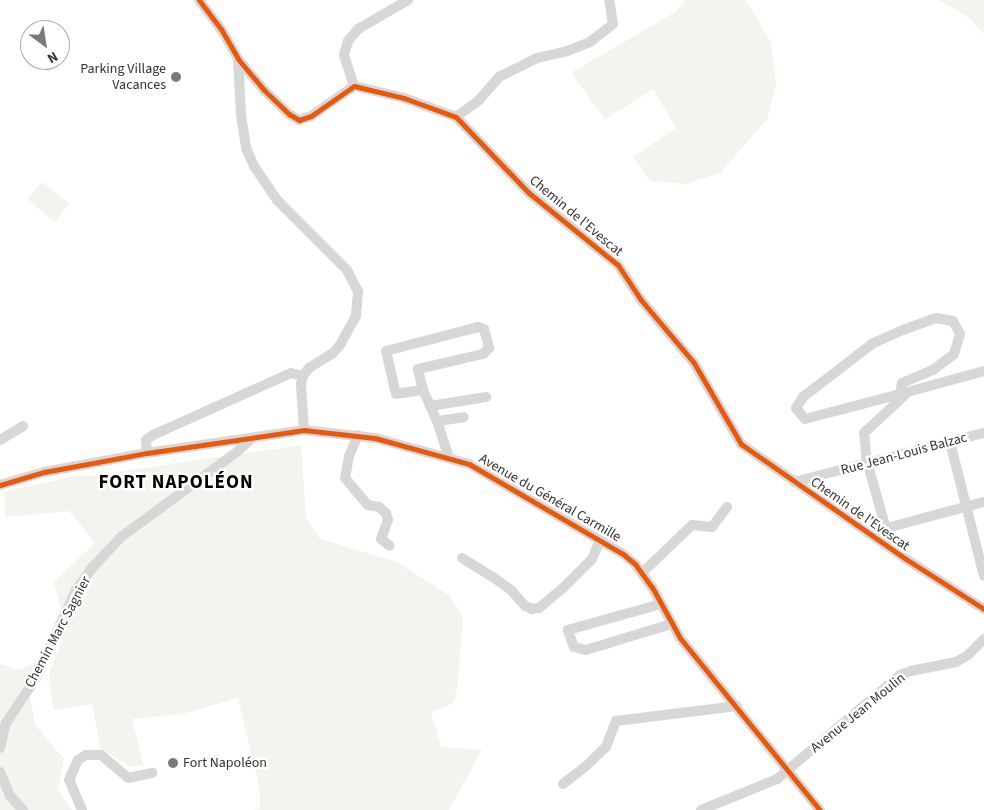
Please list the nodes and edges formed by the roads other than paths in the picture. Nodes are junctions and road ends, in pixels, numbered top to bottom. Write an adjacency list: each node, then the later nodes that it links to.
1 (199, 0): 4 (street)
2 (408, 0): 5 (street)
3 (609, 0): 6 (street)
4 (238, 59): 5 (street); 8 (street)
5 (354, 86): 6 (street, Chemin de l'Evescat)
6 (456, 117): 25 (street, Chemin de l'Evescat)
7 (984, 372): 10 (street)
8 (303, 376): 16 (street); 22 (street)
9 (423, 390): 9 (street); 12 (street)
10 (904, 393): 10 (street); 24 (street)
11 (486, 397): 12 (street)
12 (430, 406): 14 (street)
13 (464, 417): 14 (street)
14 (437, 421): 23 (street)
15 (23, 426): 20 (street)
16 (304, 430): 18 (street, Avenue du Général Carmille); 19 (street, Avenue du Général Carmille)
17 (984, 433): 21 (street, Rue Jean-Louis Balzac)
18 (358, 435): 23 (street, Avenue du Général Carmille); 33 (street)
19 (252, 438): 22 (street, Avenue du Général Carmille); 42 (street, Chemin Marc Sagnier)
20 (0, 440)
21 (950, 442): 24 (street, Rue Jean-Louis Balzac); 29 (street)
22 (147, 453): 26 (street, Avenue du Général Carmille)
23 (449, 457): 32 (street, Avenue du Général Carmille)
24 (867, 465): 25 (street, Rue Jean-Louis Balzac); 30 (street)
25 (794, 482): 31 (street, Chemin de l'Evescat)
26 (0, 485)
27 (984, 502): 29 (street)
28 (726, 507): 35 (street)
29 (966, 507): 30 (street); 36 (street)
30 (886, 529): 31 (street)
31 (868, 533): 38 (street, Chemin de l'Evescat)
32 (600, 540): 34 (street); 35 (street, Avenue du Général Carmille)
33 (390, 546)
34 (462, 558)
35 (642, 573): 37 (street, Avenue du Général Carmille)
36 (984, 576)
37 (661, 604): 39 (street, Avenue du Général Carmille); 39 (street)
38 (984, 609)
39 (672, 624): 41 (street, Avenue du Général Carmille)
40 (984, 639): 43 (street, Avenue Jean Moulin)
41 (737, 706): 43 (street, Avenue du Général Carmille); 46 (street)
42 (0, 748)
43 (789, 771): 49 (street, Avenue Jean Moulin); 50 (street, Avenue du Général Carmille)
44 (0, 772): 47 (street)
45 (152, 773): 48 (street)
46 (563, 784)
47 (23, 810)
48 (82, 810)
49 (701, 810)
50 (820, 810)

